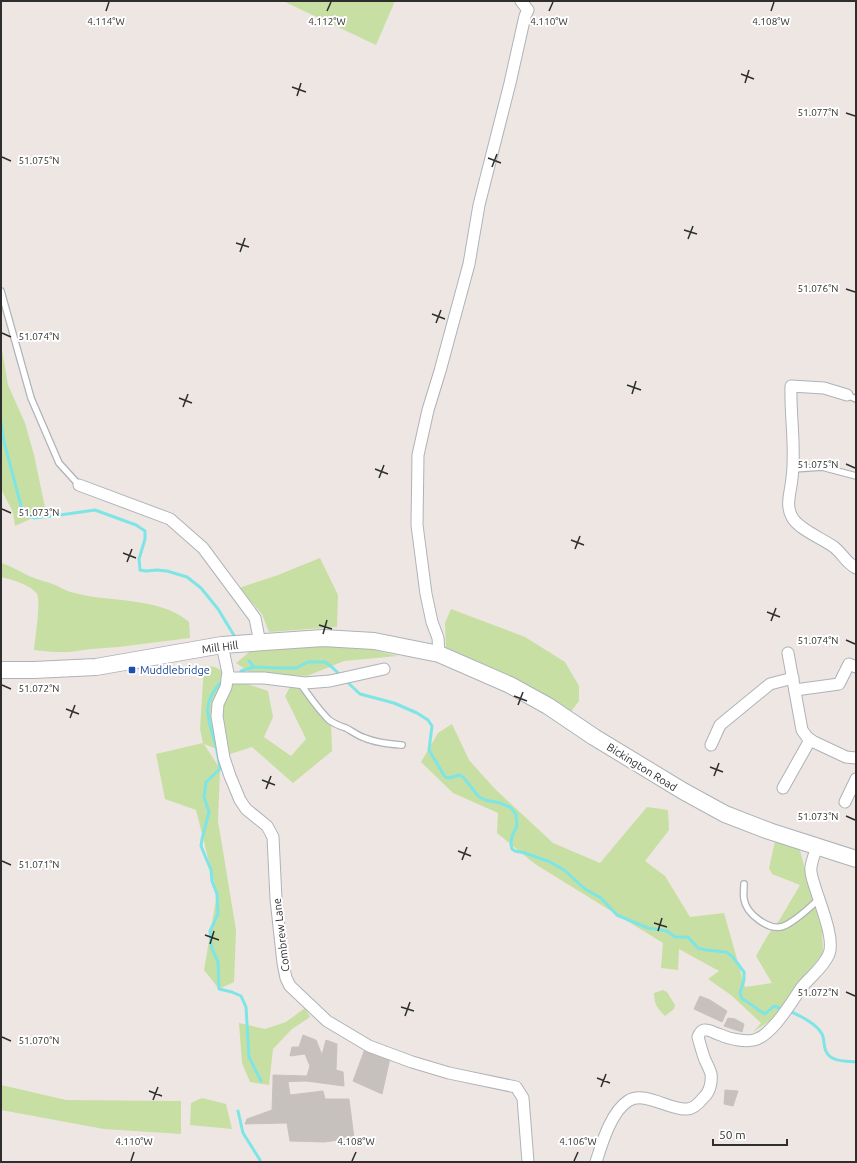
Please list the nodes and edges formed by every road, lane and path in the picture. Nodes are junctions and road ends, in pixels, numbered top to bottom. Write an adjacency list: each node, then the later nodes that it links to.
1 (521, 1): 11 (street)
2 (1, 291): 6 (lane)
3 (852, 397): 4 (street)
4 (793, 469): 5 (lane); 7 (street)
5 (856, 476)
6 (79, 485): 8 (street)
7 (856, 568)
8 (260, 642): 9 (main road, Mill Hill); 11 (main road, Mill Hill)
9 (222, 645): 14 (main road, Mill Hill); 15 (street, Combrew Lane)
10 (788, 653): 16 (street)
11 (439, 654): 26 (main road, Bickington Road)
12 (856, 667): 18 (street)
13 (384, 669): 17 (street)
14 (1, 670)
15 (227, 678): 17 (street); 30 (street, Combrew Lane)
16 (793, 678): 18 (street); 21 (street)
17 (300, 683): 20 (lane)
18 (795, 690): 19 (street)
19 (810, 740): 22 (street); 24 (street)
20 (402, 745)
21 (711, 745)
22 (856, 758)
23 (856, 779): 25 (street)
24 (783, 788)
25 (845, 802)
26 (817, 846): 27 (main road, Bickington Road); 29 (street)
27 (856, 859)
28 (744, 884): 29 (lane)
29 (819, 899): 31 (street)
30 (528, 1162)
31 (596, 1162)

